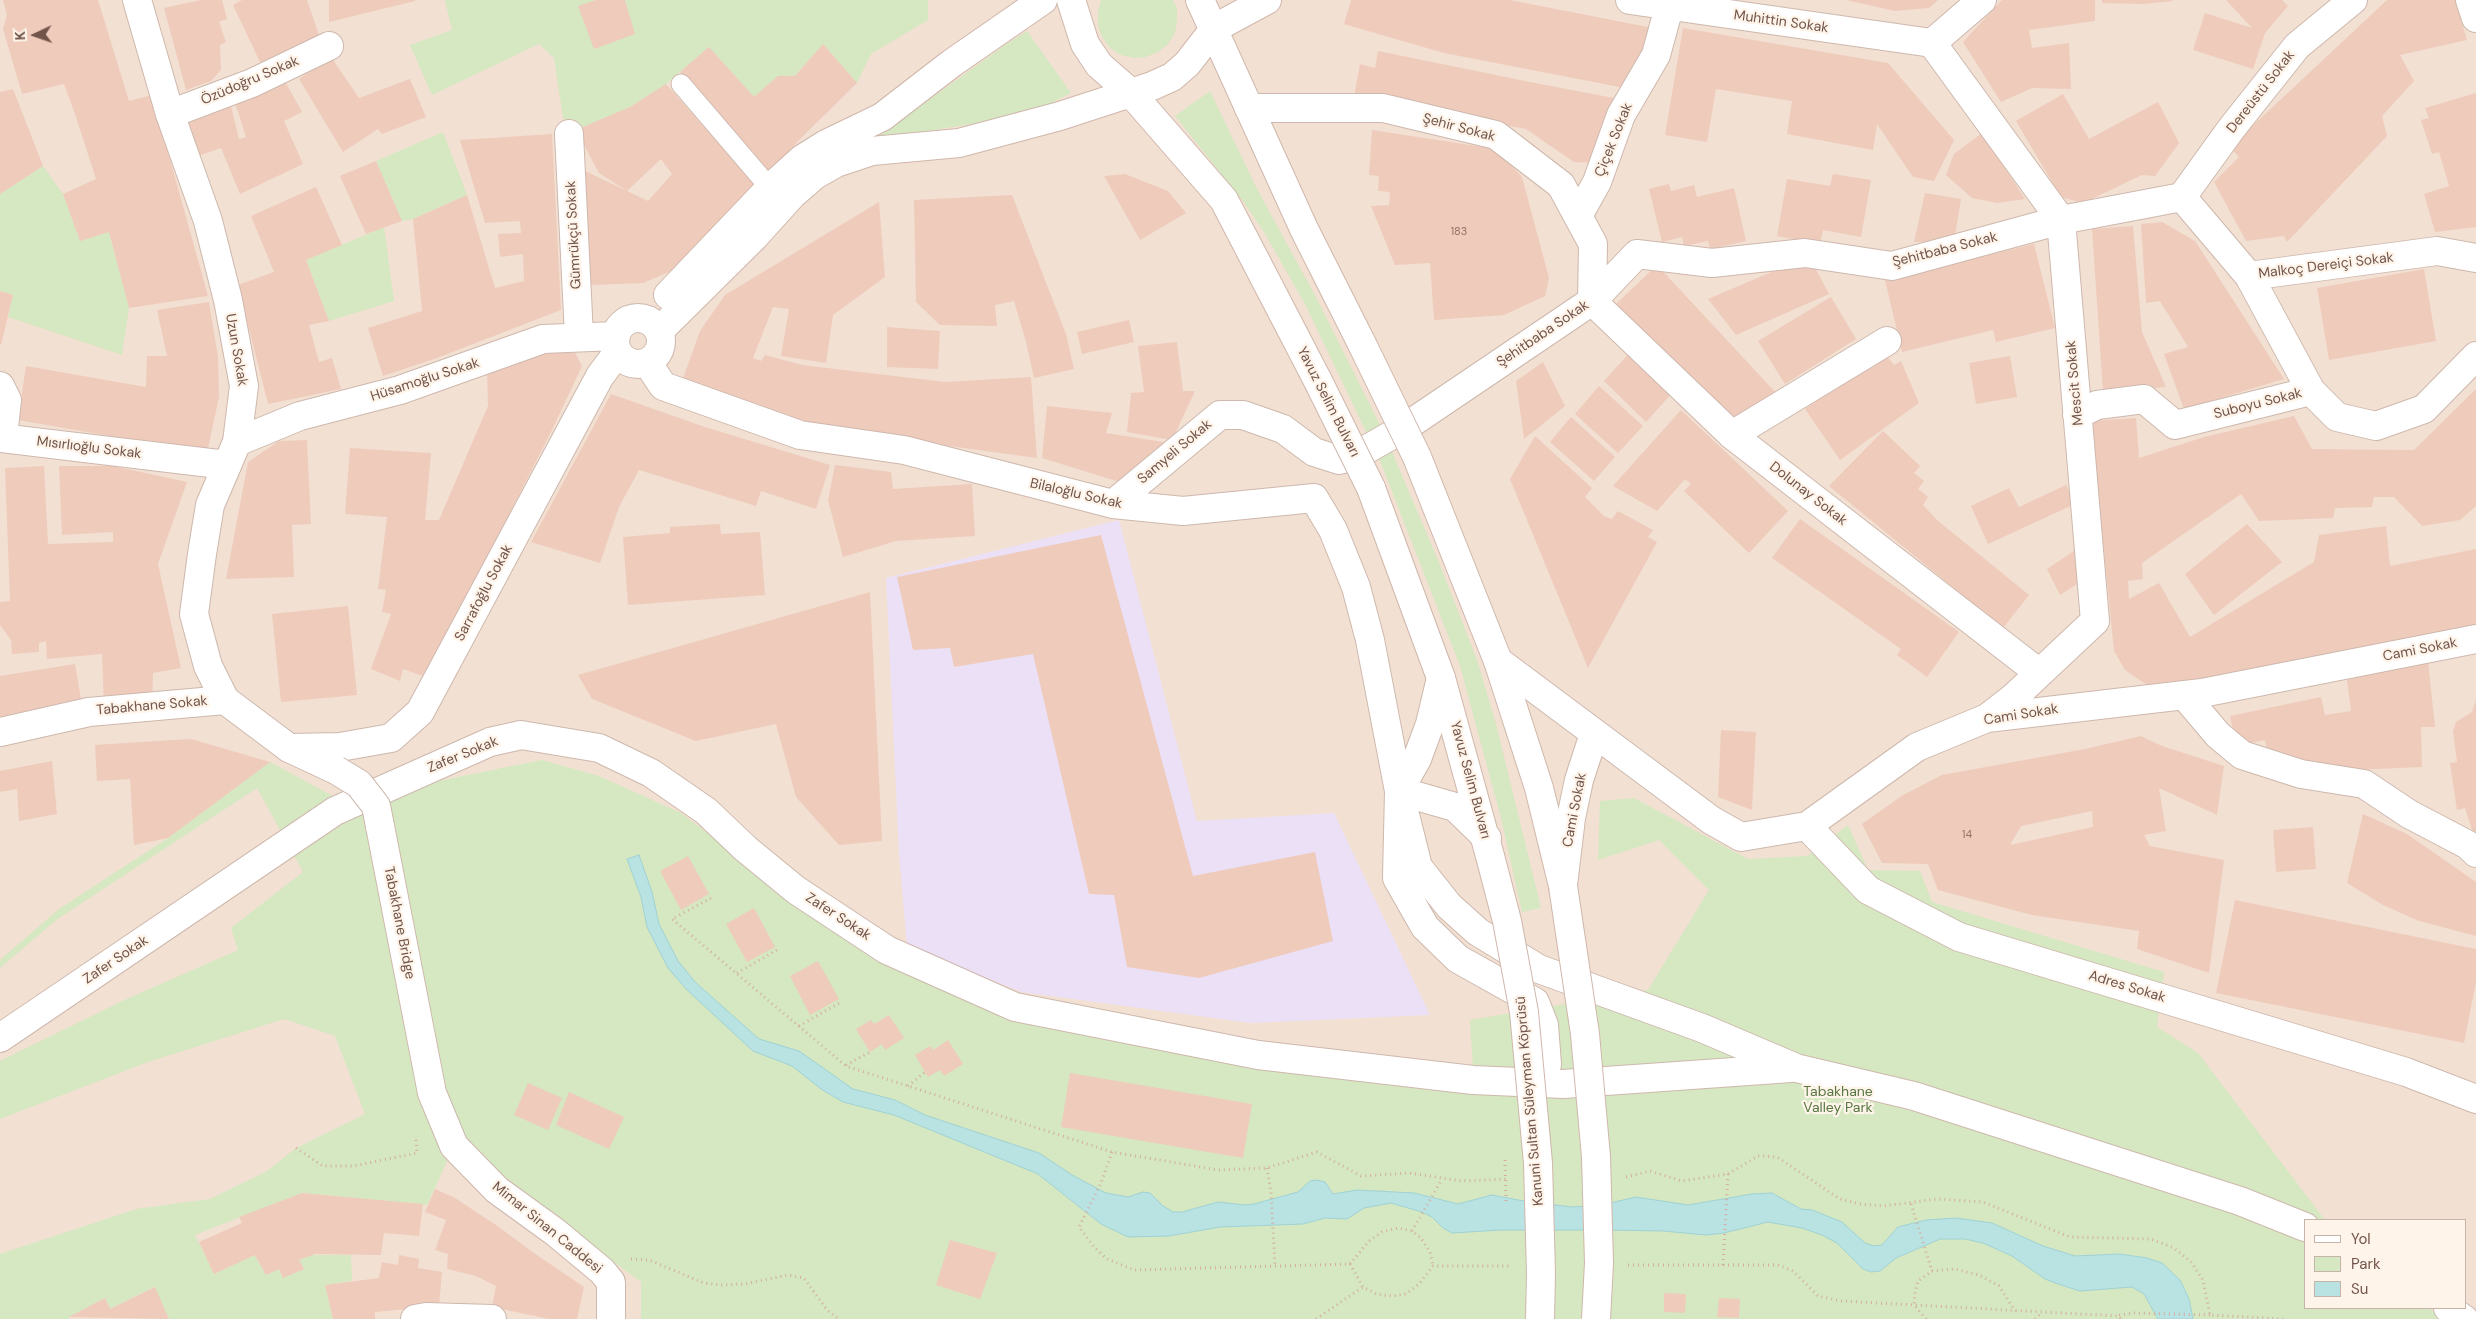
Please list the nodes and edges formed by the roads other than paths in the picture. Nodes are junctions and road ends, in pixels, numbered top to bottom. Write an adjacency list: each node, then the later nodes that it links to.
1 (137, 0): 18 (street, Uzun Sokak)
2 (1044, 0): 20 (street)
3 (1071, 0): 16 (street, Yavuz Selim Bulvarı)
4 (1200, 0): 12 (street)
5 (1267, 0): 12 (street)
6 (1630, 0): 10 (street, Muhittin Sokak)
7 (1982, 0): 13 (street)
8 (2352, 0): 22 (street, Dereüstü Sokak)
9 (2470, 0): 11 (street)
10 (1671, 3): 13 (street, Muhittin Sokak); 23 (street, Çiçek Sokak)
11 (2476, 18)
12 (1215, 28): 16 (street); 17 (street)
13 (1932, 43): 24 (street)
14 (329, 46): 18 (street, Özüdoğru Sokak)
15 (681, 84): 21 (lane)
16 (1130, 92): 20 (street); 45 (street, Yavuz Selim Bulvarı, bridge)
17 (1249, 108): 23 (street, Şehir Sokak); 43 (street, bridge)
18 (170, 114): 40 (street, Uzun Sokak)
19 (569, 134): 29 (street, Gümrükçü Sokak)
20 (868, 138): 21 (street); 28 (street)
21 (770, 188): 28 (street)
22 (2182, 197): 24 (street, Şehitbaba Sokak); 26 (street, Malkoç Dereiçi Sokak)
23 (1578, 216): 27 (street, Şehir Sokak)
24 (2061, 220): 27 (street, Şehitbaba Sokak); 36 (street, Mescit Sokak)
25 (2476, 258): 26 (street, Malkoç Dereiçi Sokak)
26 (2249, 276): 35 (street)
27 (1592, 301): 37 (street, Şehitbaba Sokak); 38 (street, Dolunay Sokak)
28 (652, 325): 31 (street); 33 (street)
29 (579, 336): 31 (street, Hüsamoğlu Sokak); 40 (street, Hüsamoğlu Sokak)
30 (1887, 341): 38 (street)
31 (617, 344): 33 (street); 51 (street, Sarrafoğlu Sokak)
32 (2476, 356): 35 (street, Suboyu Sokak)
33 (647, 362): 41 (street, Bilaloğlu Sokak)
34 (0, 386): 39 (street, Mısırlıoğlu Sokak)
35 (2311, 391): 36 (street, Suboyu Sokak)
36 (2078, 416): 44 (street, Mescit Sokak)
37 (1404, 428): 41 (street, Samyeli Sokak)
38 (1732, 435): 44 (street, Dolunay Sokak)
39 (1, 438): 40 (street, Mısırlıoğlu Sokak)
40 (232, 454): 47 (street, Uzun Sokak)
41 (1113, 504): 52 (street, Bilaloğlu Sokak)
42 (2476, 639): 46 (street, Cami Sokak)
43 (1498, 661): 50 (street, Cami Sokak); 56 (street)
44 (2038, 672): 48 (street, Mescit Sokak)
45 (1442, 678): 52 (street); 54 (street, Yavuz Selim Bulvarı)
46 (2184, 695): 48 (street, Cami Sokak); 55 (street)
47 (225, 700): 49 (street, Tabakhane Sokak); 51 (street, Tabakhane Sokak)
48 (1987, 718): 53 (street, Cami Sokak)
49 (0, 732)
50 (1594, 734): 53 (street, Cami Sokak); 56 (street, Cami Sokak)
51 (289, 748): 60 (street, Tabakhane Bridge, bridge)
52 (1399, 791): 54 (street); 58 (street); 59 (street)
53 (1807, 826): 61 (street, Adres Sokak)
54 (1488, 847): 67 (street, Kanuni Sultan Süleyman Köprüsü, bridge)
55 (2476, 853)
56 (1563, 886): 68 (street, bridge)
57 (0, 1038): 59 (street, Zafer Sokak)
58 (1796, 1068): 59 (street, Zafer Sokak); 62 (street)
59 (1544, 1082)
60 (432, 1093): 66 (street, Mimar Sinan Caddesi)
61 (2476, 1099)
62 (2304, 1227)
63 (2449, 1309): 69 (street)
64 (415, 1319): 65 (street)
65 (492, 1319)
66 (611, 1319)
67 (1540, 1319)
68 (1596, 1319)
69 (2464, 1319)

